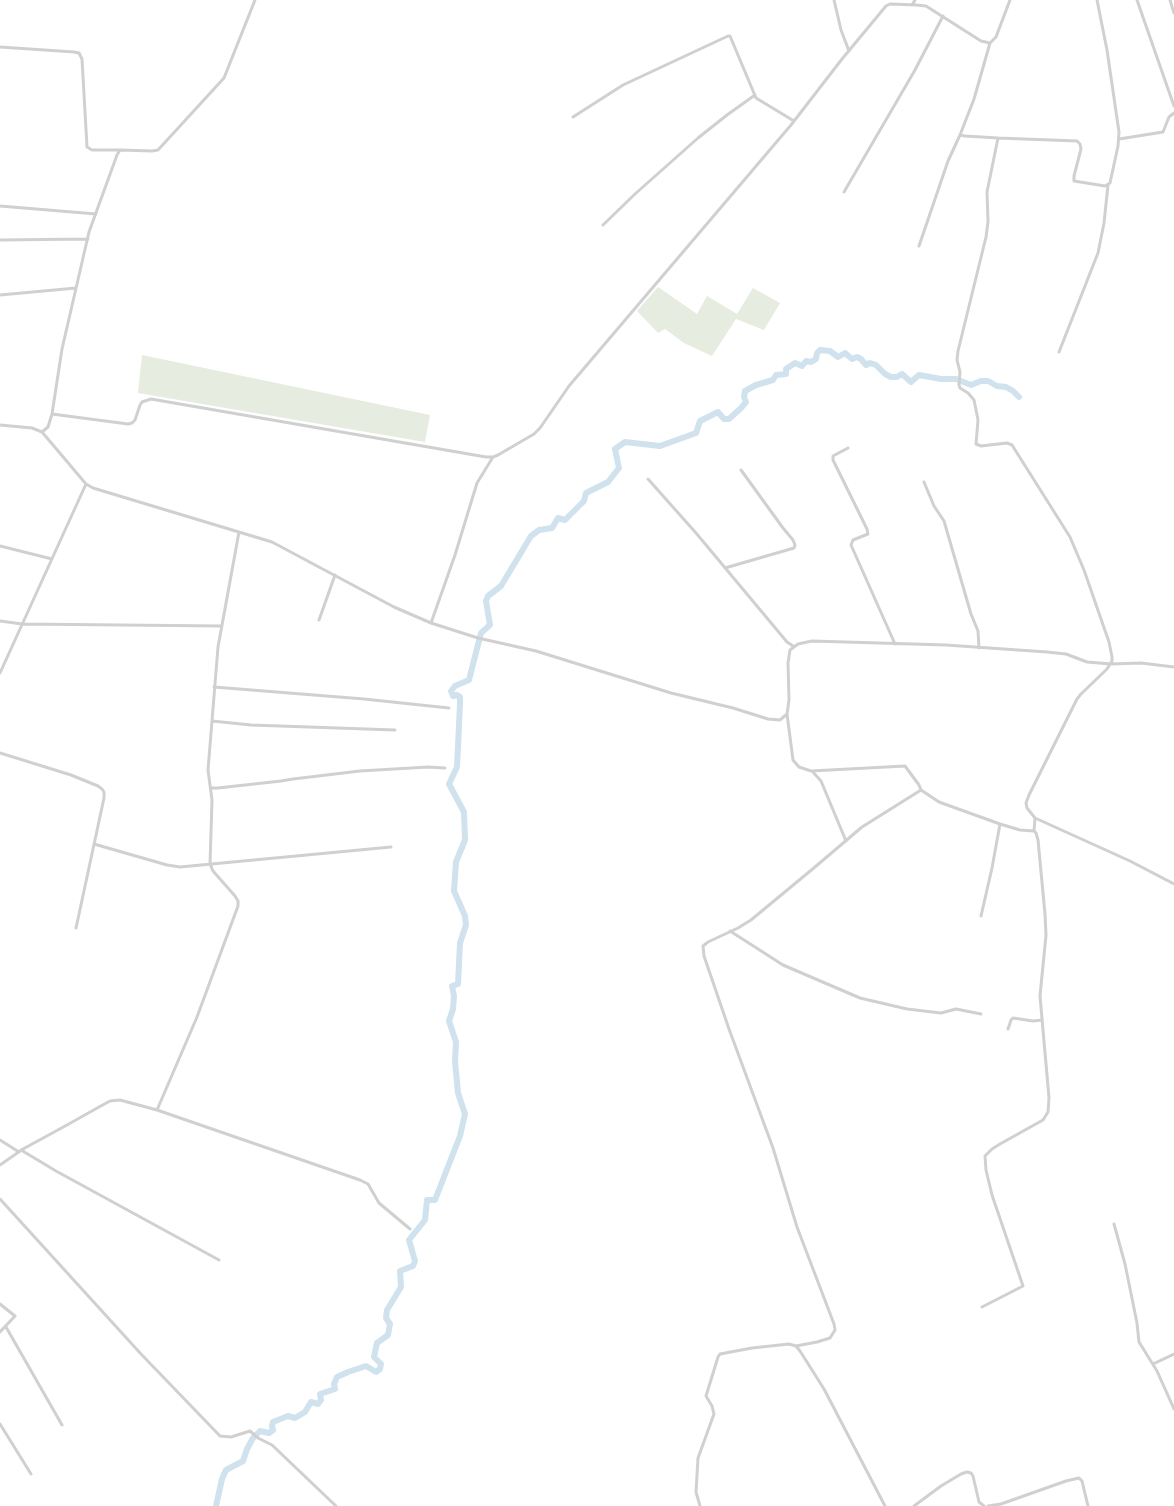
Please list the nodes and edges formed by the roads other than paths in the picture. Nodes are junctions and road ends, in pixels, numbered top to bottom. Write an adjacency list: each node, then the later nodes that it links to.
1 (255, 0): 22 (street)
2 (834, 0): 13 (street)
3 (915, 0): 8 (street)
4 (1010, 0): 11 (street)
5 (1097, 0): 21 (street)
6 (1137, 0): 15 (street)
7 (1170, 0): 9 (street)
8 (912, 5): 10 (street); 13 (street)
9 (1174, 13)
10 (943, 16): 11 (street); 24 (street)
11 (990, 43): 19 (street)
12 (0, 47): 22 (street)
13 (850, 51): 18 (street)
14 (755, 95): 17 (street); 18 (street); 27 (street)
15 (1174, 106)
16 (1174, 114): 21 (street)
17 (573, 117)
18 (794, 121): 38 (street)
19 (960, 135): 20 (street); 30 (street)
20 (998, 138): 23 (street); 56 (street)
21 (1119, 138): 23 (street)
22 (120, 150): 26 (street)
23 (1108, 185): 33 (street)
24 (844, 192)
25 (0, 206): 26 (street)
26 (96, 214): 28 (street)
27 (603, 225)
28 (88, 239): 29 (street); 31 (street)
29 (0, 240)
30 (919, 246)
31 (76, 288): 32 (street); 34 (street)
32 (0, 295)
33 (1059, 352)
34 (52, 414): 36 (street); 38 (street)
35 (0, 425): 36 (street)
36 (42, 432): 42 (street)
37 (848, 448): 53 (street)
38 (493, 457): 50 (street)
39 (741, 470): 46 (street)
40 (648, 480): 46 (street)
41 (924, 482): 55 (street)
42 (86, 484): 43 (street); 45 (street)
43 (239, 532): 47 (street); 52 (street)
44 (0, 546): 45 (street)
45 (52, 559): 51 (street)
46 (725, 568): 54 (street)
47 (335, 575): 48 (street); 50 (street)
48 (319, 620)
49 (0, 621): 51 (street)
50 (431, 623): 61 (street)
51 (22, 624): 52 (street); 58 (street)
52 (221, 626): 59 (street)
53 (895, 644): 54 (street); 55 (street)
54 (793, 646): 61 (street)
55 (979, 648): 56 (street)
56 (1111, 664): 57 (street); 69 (street)
57 (1174, 667)
58 (0, 672)
59 (214, 687): 60 (street); 62 (street)
60 (449, 708)
61 (787, 714): 66 (street)
62 (212, 721): 63 (street); 67 (street)
63 (395, 730)
64 (0, 753): 73 (street)
65 (445, 768): 67 (street)
66 (811, 771): 68 (street); 72 (street)
67 (211, 788): 75 (street)
68 (921, 790): 70 (street); 72 (street)
69 (1035, 818): 71 (street); 76 (street)
70 (1000, 824): 71 (street); 77 (street)
71 (1034, 831): 81 (street)
72 (846, 841): 79 (street)
73 (94, 844): 75 (street); 78 (street)
74 (391, 847): 75 (street)
75 (210, 864): 83 (street)
76 (1174, 884)
77 (981, 916)
78 (76, 928)
79 (730, 931): 80 (street); 95 (street)
80 (981, 1014)
81 (1042, 1020): 82 (street); 92 (street)
82 (1008, 1029)
83 (157, 1110): 85 (street); 89 (street)
84 (0, 1140): 85 (street)
85 (20, 1151): 86 (street); 90 (street)
86 (0, 1165)
87 (0, 1199): 102 (street)
88 (1114, 1224): 97 (street)
89 (410, 1229)
90 (219, 1260)
91 (0, 1304): 93 (street)
92 (982, 1307)
93 (6, 1327): 94 (street); 100 (street)
94 (0, 1332)
95 (796, 1346): 103 (street); 104 (street)
96 (1174, 1354): 97 (street)
97 (1153, 1364): 98 (street)
98 (1174, 1409)
99 (0, 1424): 101 (street)
100 (62, 1425)
101 (31, 1474)
102 (336, 1506)
103 (700, 1506)
104 (885, 1506)
105 (914, 1506): 106 (street)
106 (984, 1506)
107 (988, 1506): 108 (street)
108 (1088, 1506)

